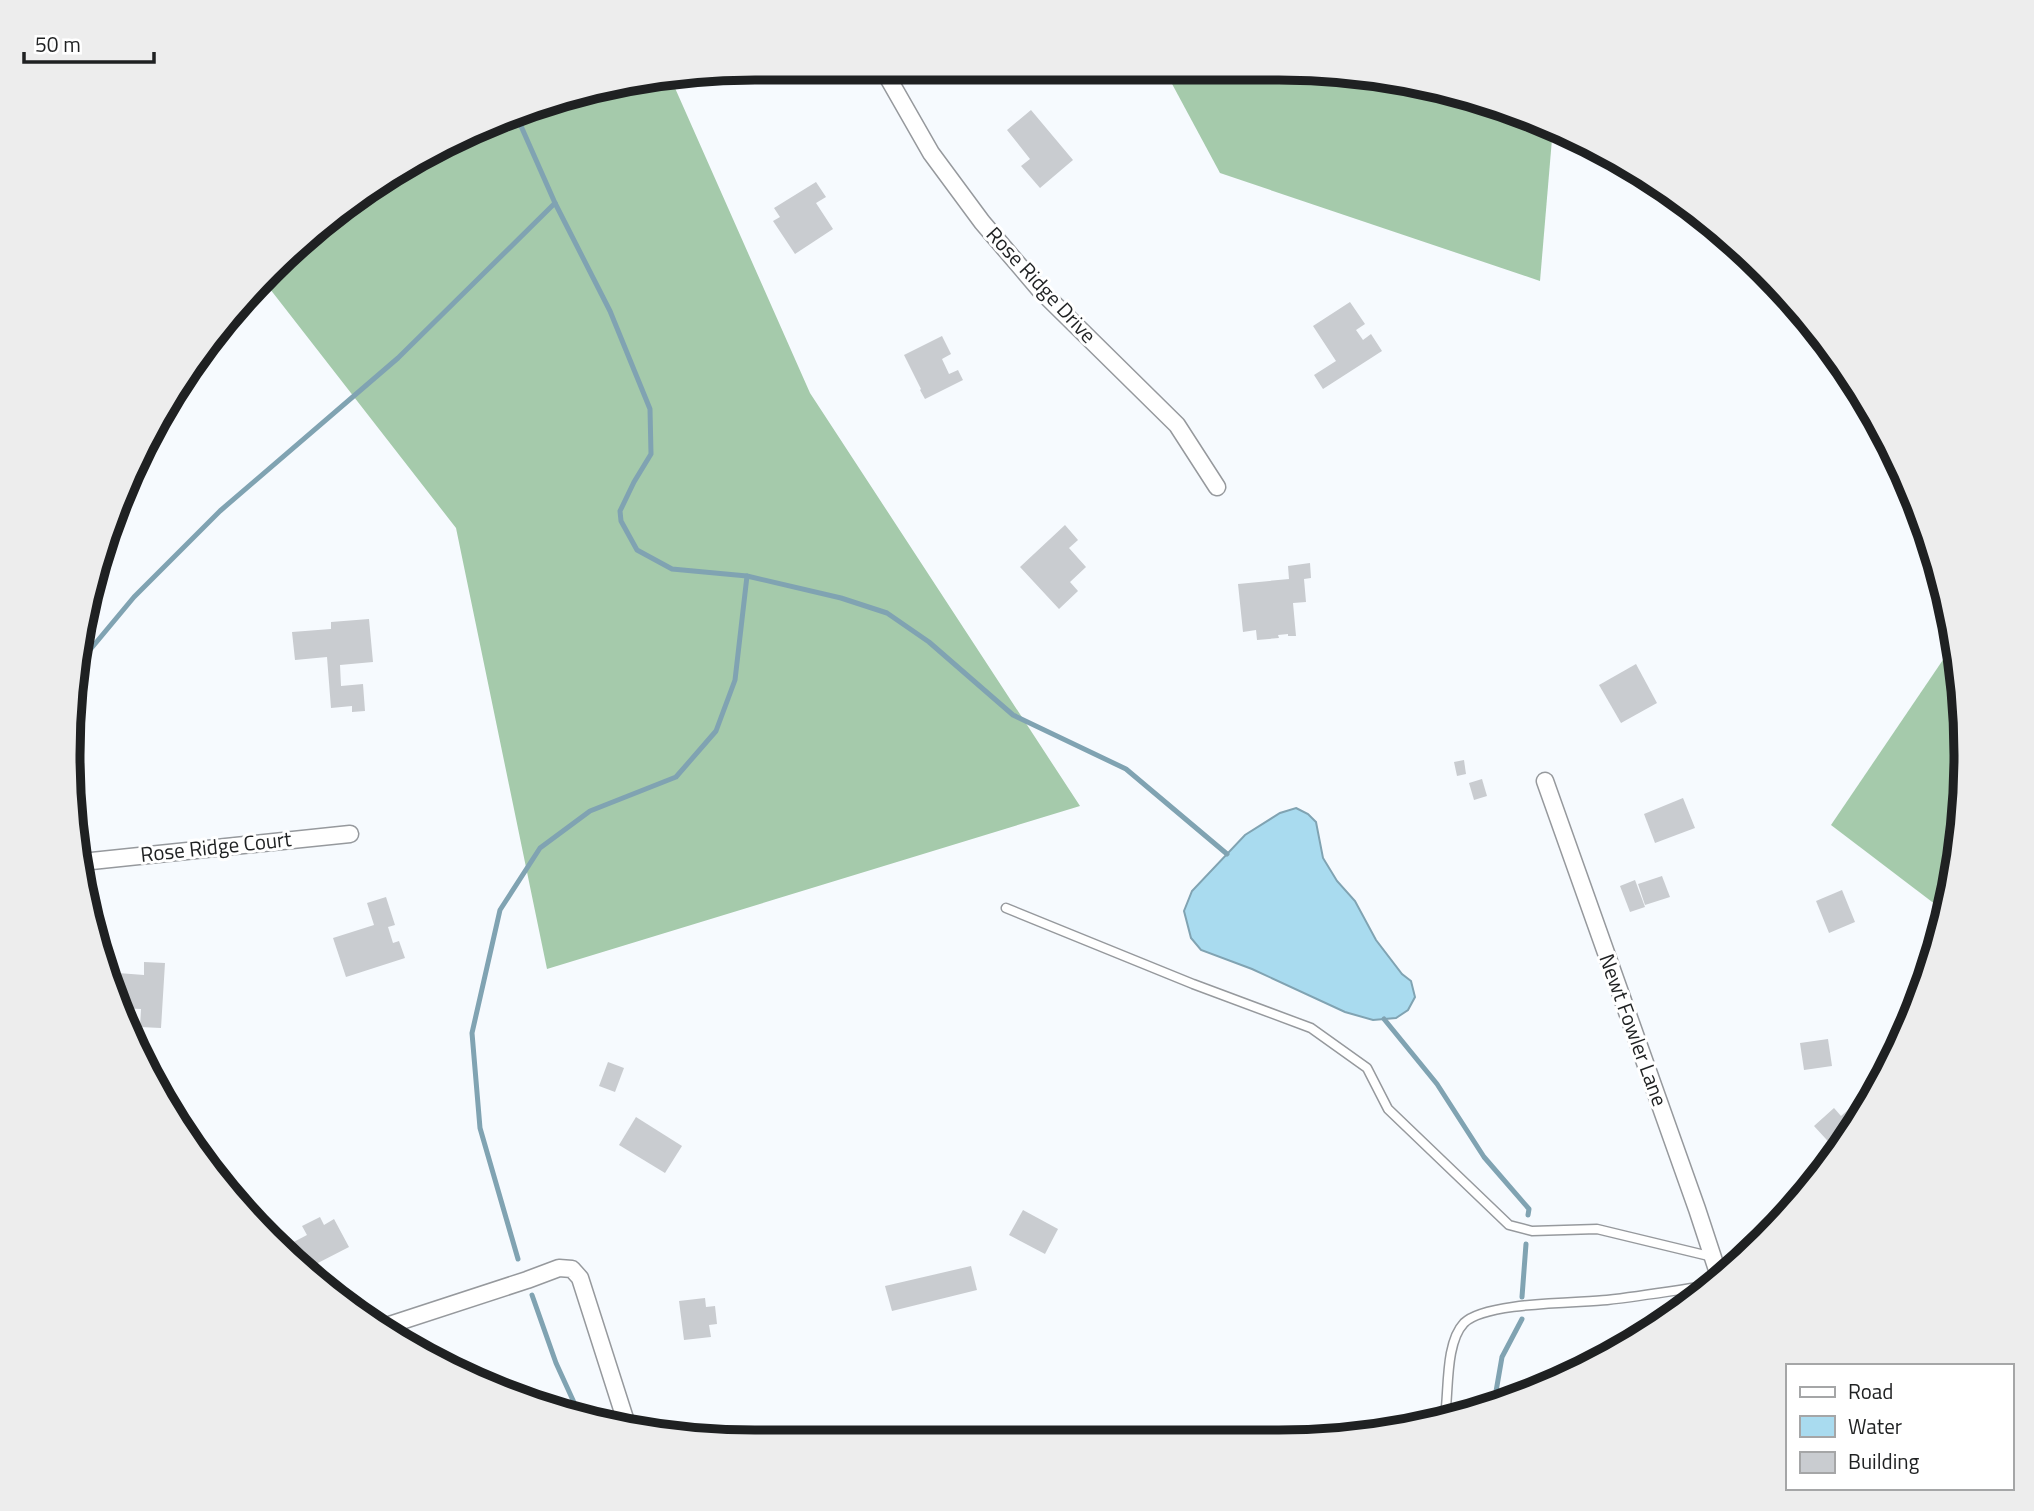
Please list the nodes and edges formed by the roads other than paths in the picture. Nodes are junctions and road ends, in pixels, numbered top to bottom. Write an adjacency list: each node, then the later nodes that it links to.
1 (889, 80): 2 (street, Rose Ridge Drive)
2 (1217, 487)
3 (1545, 781): 7 (street, Newt Fowler Lane)
4 (351, 834): 5 (street, Rose Ridge Court)
5 (89, 861)
6 (1006, 908): 7 (lane)
7 (1713, 1257): 8 (street, Newt Fowler Lane)
8 (1717, 1269)
9 (1693, 1288): 11 (lane)
10 (392, 1324): 12 (street)
11 (1446, 1409)
12 (625, 1418)

